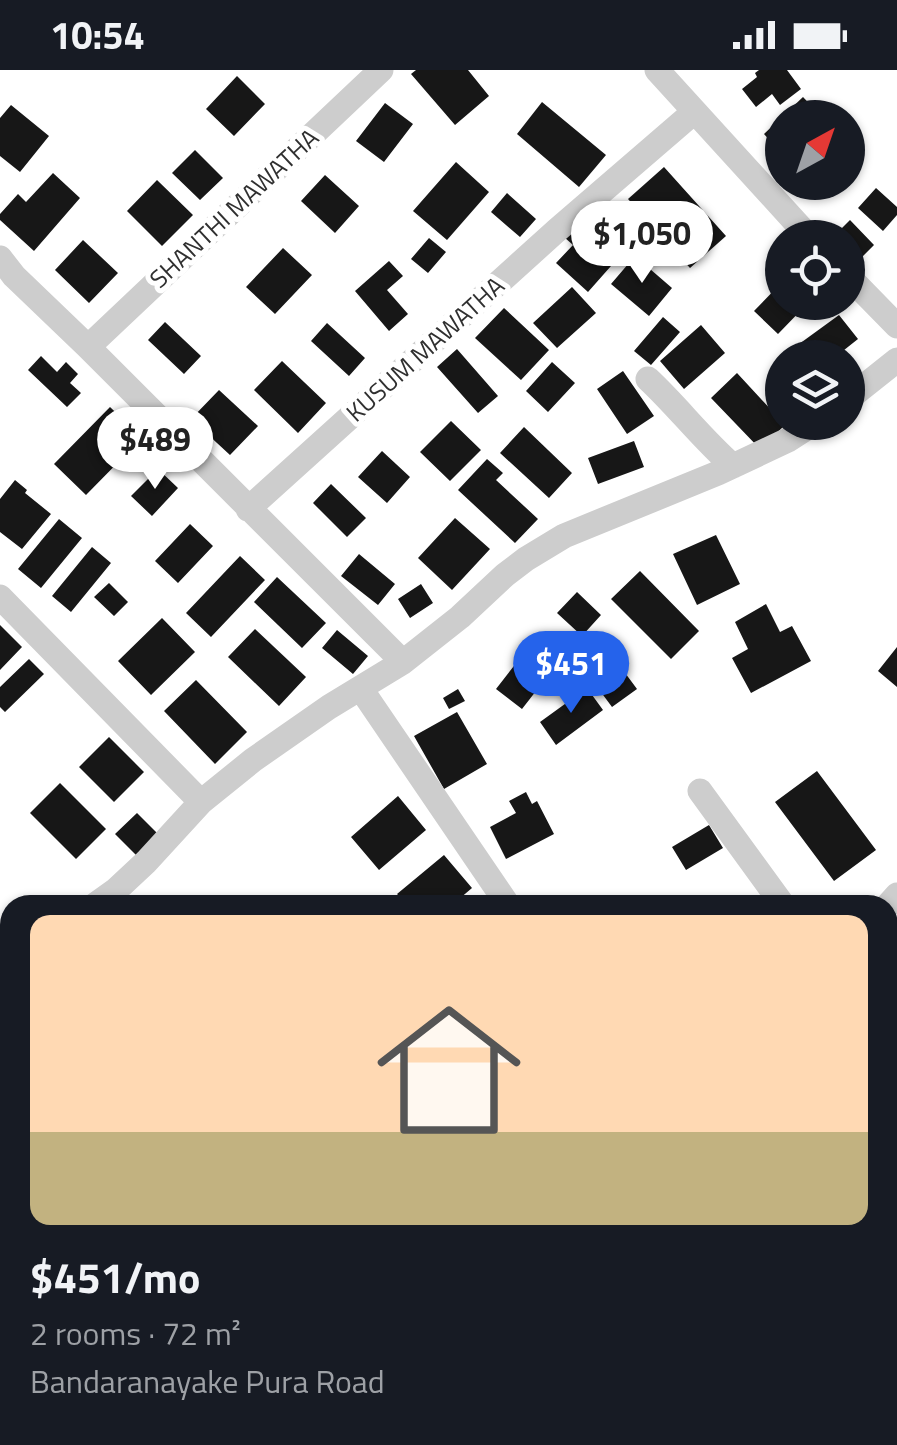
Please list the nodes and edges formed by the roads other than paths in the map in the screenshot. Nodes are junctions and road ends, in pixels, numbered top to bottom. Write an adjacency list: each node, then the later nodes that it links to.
1 (381, 70): 10 (street, SHANTHI MAWATHA)
2 (657, 70): 3 (street)
3 (694, 112): 4 (street, KUSUM MAWATHA); 5 (street)
4 (592, 200): 6 (street); 16 (street, KUSUM MAWATHA)
5 (793, 220)
6 (636, 248)
7 (0, 258): 10 (street)
8 (865, 293): 9 (street)
9 (897, 326)
10 (88, 347): 16 (street)
11 (897, 360): 13 (street)
12 (648, 379): 15 (street)
13 (865, 385)
14 (788, 440): 15 (street)
15 (734, 466): 18 (street)
16 (248, 508): 18 (street)
17 (0, 597): 21 (street)
18 (403, 662): 19 (street)
19 (361, 689): 21 (street); 23 (street)
20 (700, 791): 24 (street)
21 (201, 802): 22 (street)
22 (109, 895)
23 (501, 895)
24 (776, 895)

